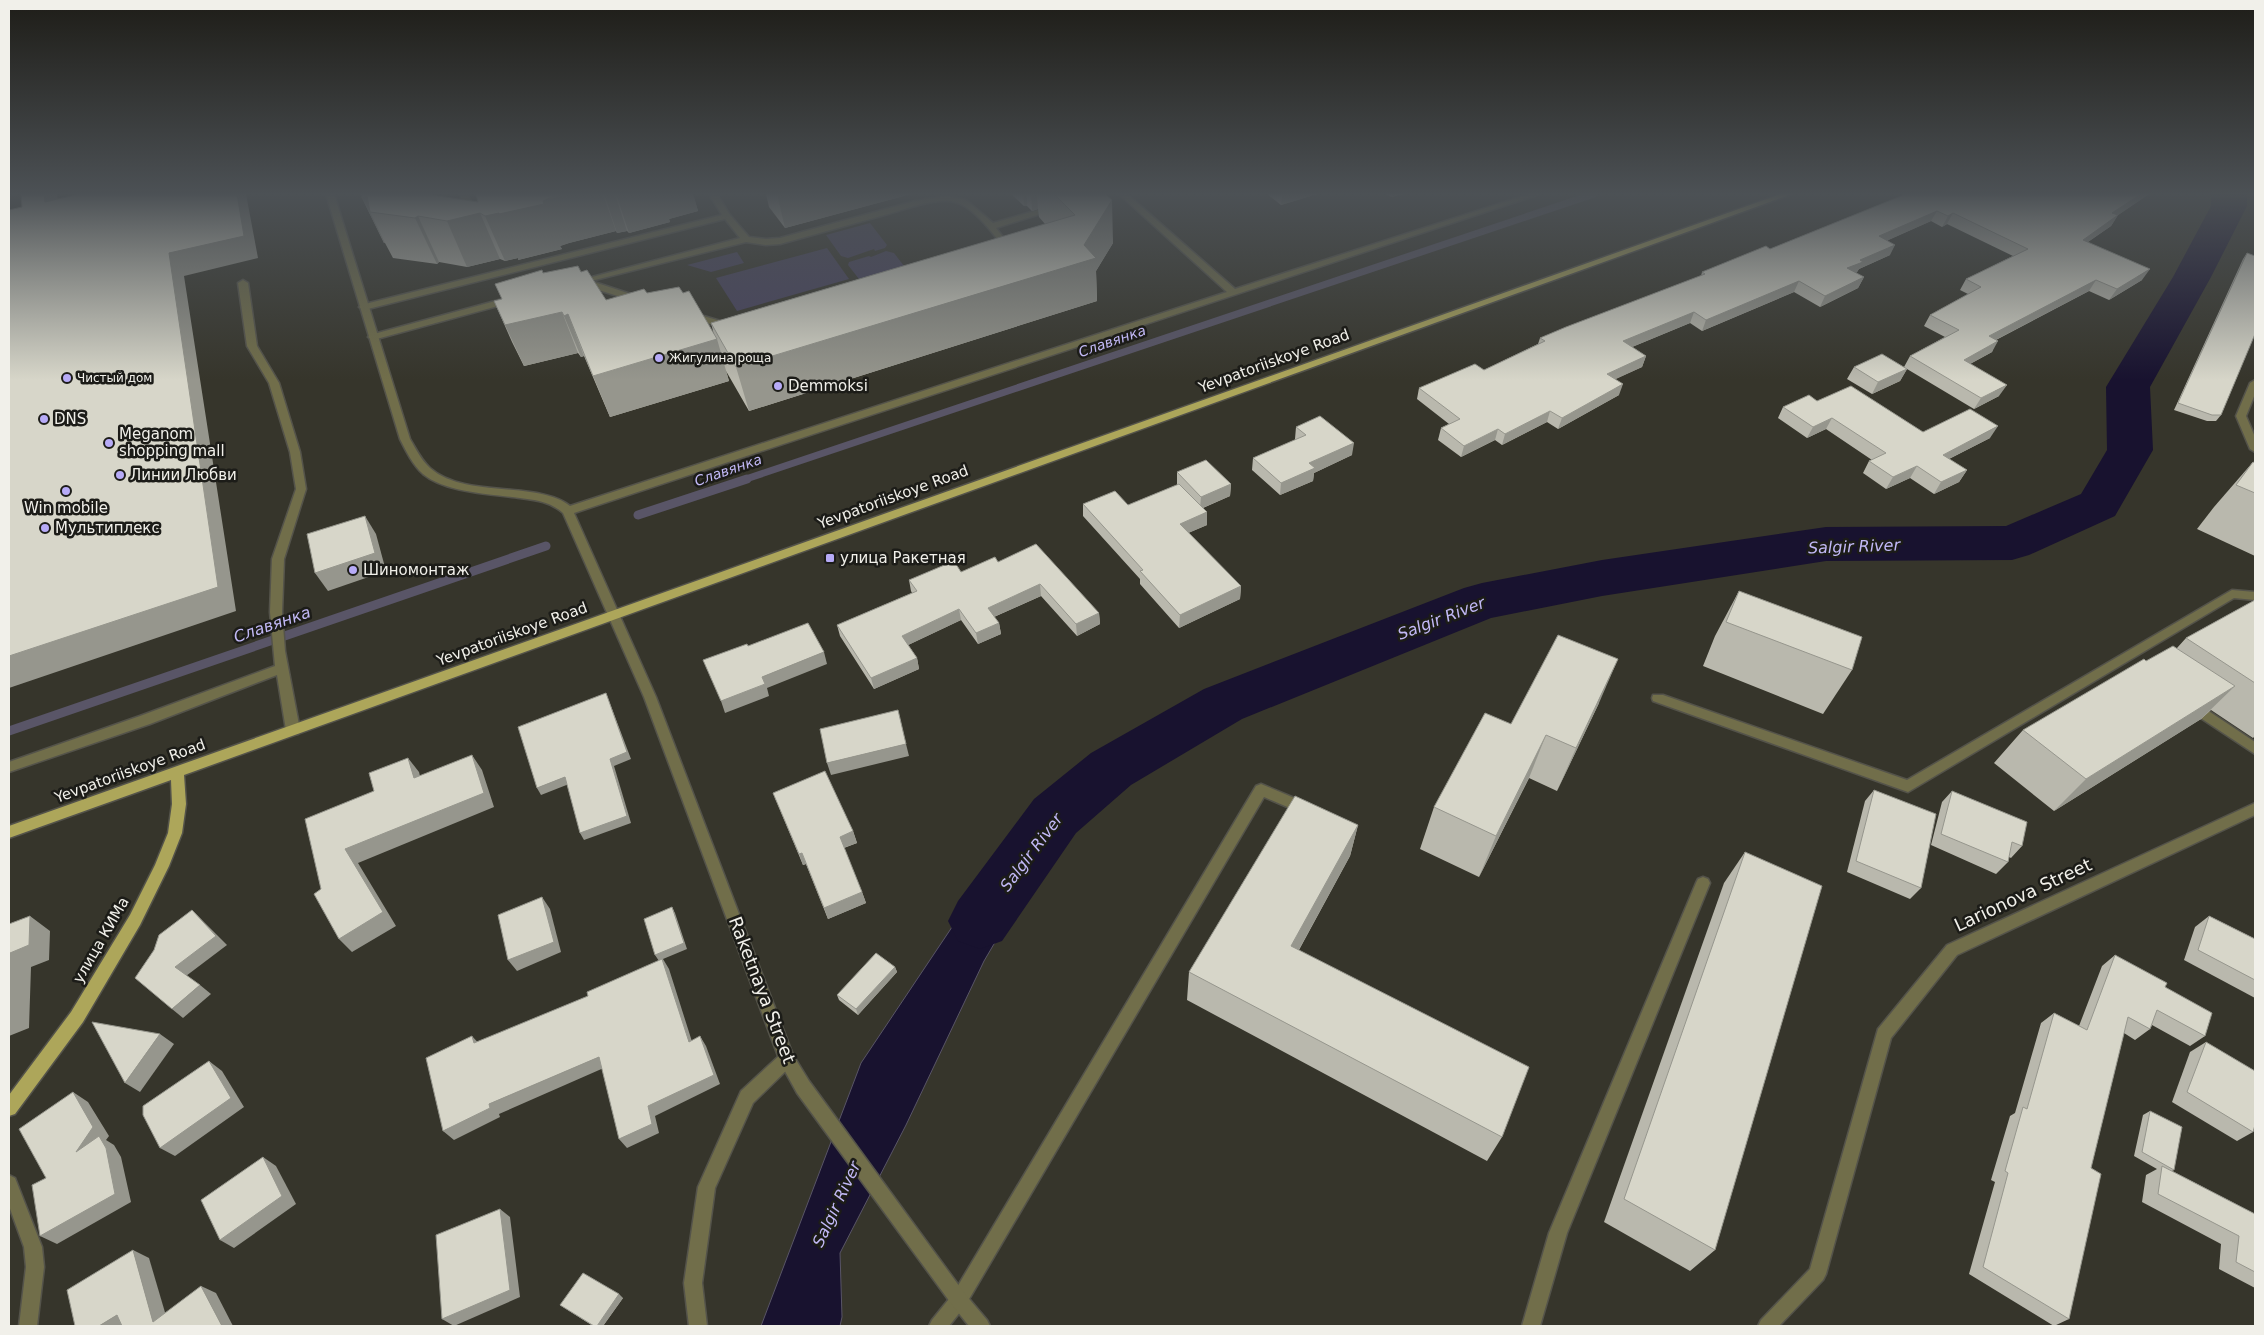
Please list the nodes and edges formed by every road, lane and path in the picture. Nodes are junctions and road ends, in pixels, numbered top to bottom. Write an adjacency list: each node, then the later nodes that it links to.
1 (349, 256): 13 (street)
2 (566, 256): 13 (street)
3 (677, 256): 12 (street)
4 (1008, 256): 8 (street)
5 (1193, 256): 10 (street)
6 (1346, 256): 10 (street)
7 (1614, 256): 21 (main road, Yevpatoriiskoye Road)
8 (1004, 260)
9 (243, 284): 23 (street)
10 (1234, 293): 19 (street)
11 (516, 298): 16 (street)
12 (654, 304)
13 (364, 307): 16 (street)
14 (681, 312): 15 (street)
15 (745, 331)
16 (373, 337): 19 (street)
17 (2255, 383): 18 (street)
18 (2255, 449)
19 (568, 511): 21 (street, Raketnaya Street)
20 (2255, 596): 22 (street)
21 (613, 615): 27 (main road, Yevpatoriiskoye Road); 35 (street, Raketnaya Street)
22 (2123, 658): 24 (street); 26 (street)
23 (283, 668): 27 (street); 29 (street)
24 (2139, 668)
25 (2178, 695): 28 (street)
26 (1658, 698)
27 (293, 730): 30 (main road, Yevpatoriiskoye Road)
28 (2255, 749)
29 (9, 768)
30 (177, 772): 33 (main road, Yevpatoriiskoye Road); 36 (main road, улица КИМа)
31 (2255, 809): 44 (street, Larionova Street)
32 (1323, 817): 38 (street)
33 (9, 832)
34 (1703, 883): 43 (street)
35 (787, 1059): 38 (street, Raketnaya Street); 40 (street)
36 (9, 1108)
37 (9, 1184): 39 (street)
38 (959, 1300): 41 (street); 42 (street, Raketnaya Street)
39 (28, 1326)
40 (698, 1326)
41 (938, 1326)
42 (981, 1326)
43 (1530, 1326)
44 (1767, 1326)

